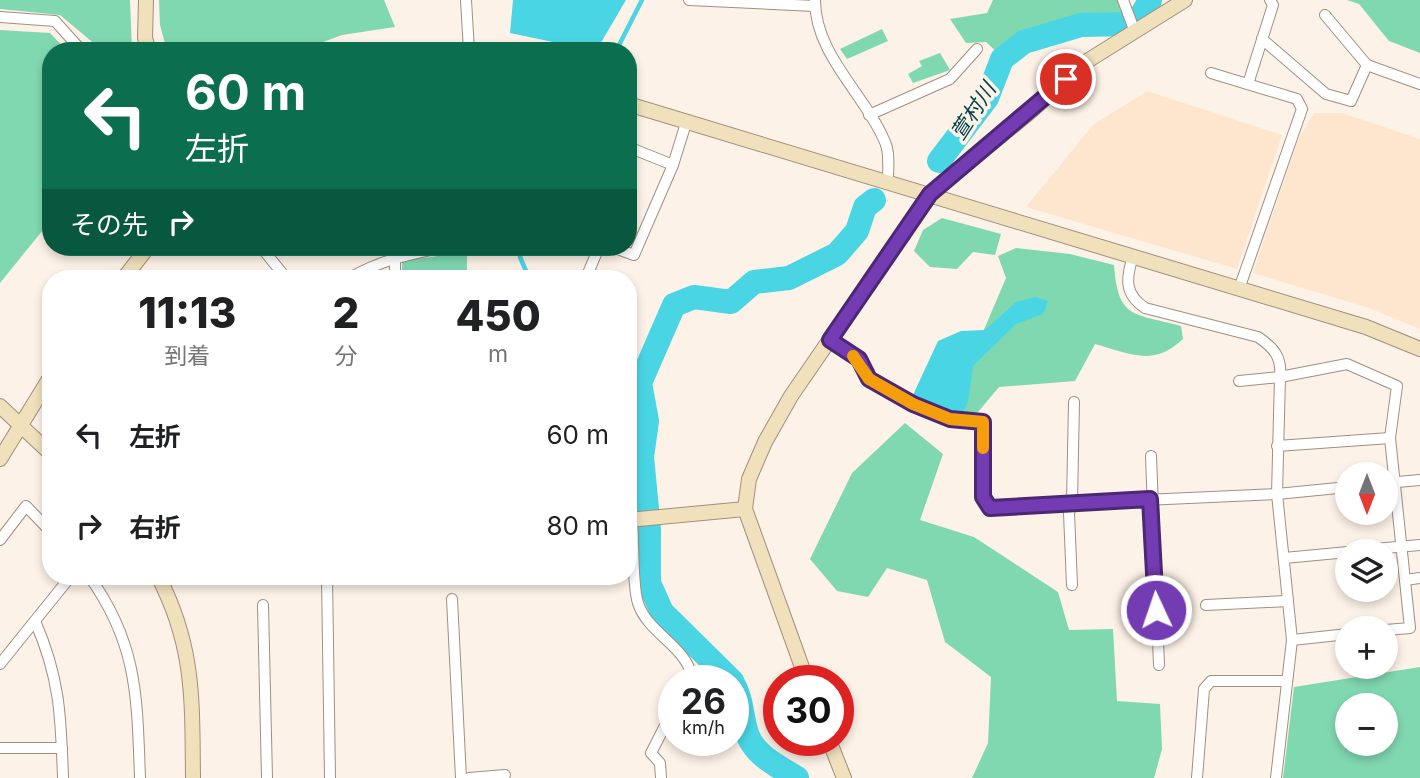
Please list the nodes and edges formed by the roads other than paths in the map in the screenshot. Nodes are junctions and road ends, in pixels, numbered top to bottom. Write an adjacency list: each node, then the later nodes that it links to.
1 (146, 0): 13 (street)
2 (466, 0): 14 (street)
3 (689, 0): 7 (street)
4 (1123, 0): 10 (street)
5 (1185, 0): 10 (street)
6 (1270, 0): 11 (street)
7 (815, 3): 21 (street)
8 (1325, 16): 16 (street)
9 (0, 17): 12 (street)
10 (1132, 25): 26 (street)
11 (1262, 39): 16 (street); 18 (street)
12 (74, 42)
13 (146, 42)
14 (468, 42)
15 (977, 49): 21 (street)
16 (1367, 65): 19 (street)
17 (1211, 73): 18 (street)
18 (1248, 84): 37 (street)
19 (1420, 84)
20 (637, 106): 22 (street)
21 (869, 116): 25 (street)
22 (687, 120): 24 (street); 25 (street)
23 (637, 151): 24 (street)
24 (673, 166): 27 (street)
25 (888, 180): 26 (street)
26 (930, 194): 31 (street); 38 (street)
27 (637, 248)
28 (141, 256): 33 (street)
29 (268, 256): 34 (street)
30 (400, 256): 32 (street)
31 (1133, 256): 37 (street); 40 (street)
32 (395, 257): 35 (street); 36 (street)
33 (130, 270)
34 (280, 270)
35 (363, 270)
36 (395, 270)
37 (1239, 289): 39 (street)
38 (830, 340): 57 (street); 58 (street)
39 (1420, 349)
40 (1280, 377): 41 (street); 46 (street); 48 (street)
41 (1239, 381)
42 (42, 390): 45 (street)
43 (1074, 402): 57 (street)
44 (0, 406): 45 (street)
45 (20, 425): 47 (street); 50 (street)
46 (1390, 438): 48 (street); 51 (street)
47 (42, 446)
48 (1277, 446): 55 (street)
49 (1151, 456): 56 (street)
50 (0, 459)
51 (1390, 462)
52 (1420, 480): 53 (street)
53 (1398, 481)
54 (1335, 488): 55 (street)
55 (1277, 494): 56 (street); 67 (street)
56 (1150, 499): 57 (street); 87 (street)
57 (1072, 502): 75 (street)
58 (745, 509): 59 (street); 86 (street)
59 (637, 519)
60 (42, 523): 62 (street)
61 (1397, 525): 65 (street)
62 (0, 540)
63 (1420, 545): 65 (street)
64 (1398, 547): 65 (street)
65 (1401, 547): 69 (street)
66 (1335, 553): 67 (street)
67 (1284, 558): 77 (street)
68 (1420, 578): 69 (street)
69 (1405, 580): 81 (street)
70 (64, 585): 80 (street)
71 (95, 585): 95 (street)
72 (162, 585): 96 (street)
73 (327, 585): 98 (street)
74 (636, 585): 85 (street)
75 (1072, 585)
76 (452, 599): 99 (street)
77 (1288, 601): 79 (street); 83 (street)
78 (263, 605): 97 (street)
79 (1206, 605)
80 (35, 621): 84 (street); 91 (street)
81 (1398, 629)
82 (1335, 635): 83 (street)
83 (1292, 640): 88 (street)
84 (0, 663)
85 (689, 665)
86 (801, 665)
87 (1159, 665)
88 (1286, 681): 103 (street); 104 (street)
89 (658, 739): 101 (street)
90 (0, 748): 91 (street)
91 (62, 748): 94 (street)
92 (835, 756): 102 (street)
93 (505, 775): 100 (street)
94 (63, 778)
95 (140, 778)
96 (193, 778)
97 (267, 778)
98 (330, 778)
99 (461, 778)
100 (469, 778)
101 (661, 778)
102 (844, 778)
103 (1197, 778)
104 (1276, 778)

